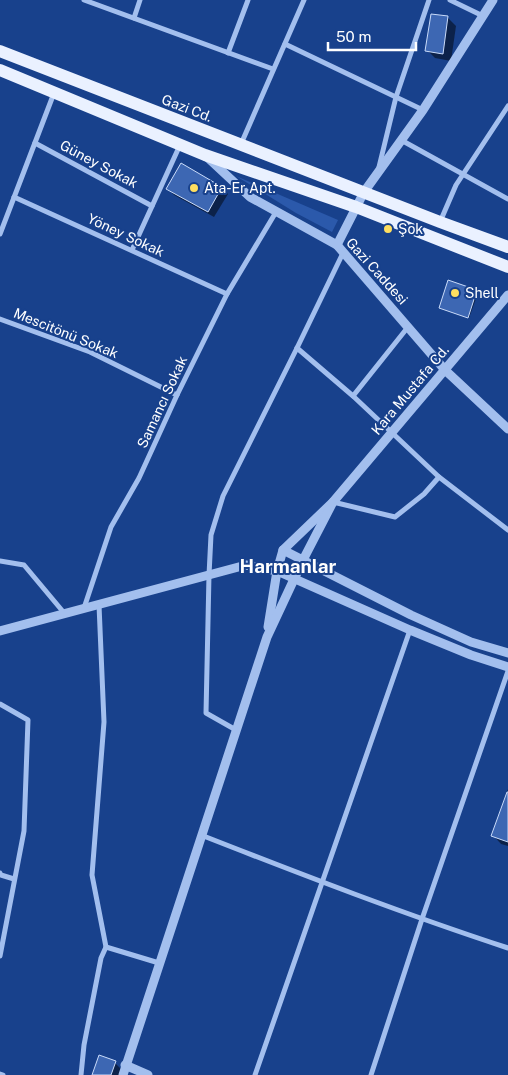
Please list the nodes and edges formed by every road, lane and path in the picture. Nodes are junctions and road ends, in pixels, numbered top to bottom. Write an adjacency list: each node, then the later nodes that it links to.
1 (84, 0): 9 (street)
2 (140, 0): 9 (street)
3 (248, 0): 12 (street)
4 (304, 0): 10 (street)
5 (429, 0): 16 (street)
6 (450, 0): 8 (street)
7 (493, 0): 8 (street)
8 (483, 16): 18 (street)
9 (134, 18): 12 (street)
10 (285, 44): 13 (street); 16 (street)
11 (0, 51): 21 (main road, Gazi Cd.)
12 (228, 53): 13 (street)
13 (273, 69): 21 (street)
14 (0, 70): 15 (main road)
15 (54, 92): 20 (street); 22 (main road)
16 (396, 97): 18 (street); 24 (street)
17 (508, 106): 25 (street)
18 (422, 110): 19 (street)
19 (401, 140): 24 (street); 25 (street)
20 (35, 143): 27 (street); 29 (street, Güney Sokak)
21 (241, 144): 26 (main road, Gazi Cd.)
22 (180, 145): 23 (main road); 29 (street)
23 (205, 155): 30 (main road); 31 (street, Gazi Caddesi)
24 (377, 174): 26 (street)
25 (464, 175): 28 (street); 32 (street)
26 (364, 192): 30 (street); 32 (main road, Gazi Cd.)
27 (14, 197): 33 (street); 36 (street, Yöney Sokak)
28 (508, 198)
29 (152, 206): 36 (street)
30 (356, 207): 35 (street); 37 (main road)
31 (276, 212): 35 (street, Gazi Caddesi); 38 (street, Samancı Sokak)
32 (440, 222): 34 (main road, Gazi Cd.)
33 (0, 234)
34 (508, 247)
35 (340, 249): 41 (street, Gazi Caddesi); 42 (street)
36 (132, 250): 38 (street, Yöney Sokak)
37 (508, 267)
38 (227, 294): 44 (street, Samancı Sokak)
39 (508, 295): 43 (street, Kara Mustafa Cd.)
40 (0, 318): 44 (street, Mescitönü Sokak)
41 (408, 326): 43 (street, Gazi Caddesi); 45 (street)
42 (297, 348): 45 (street); 55 (street)
43 (445, 370): 46 (street, Gazi Caddesi); 47 (street, Kara Mustafa Cd.)
44 (177, 394): 58 (street, Samancı Sokak)
45 (353, 396): 47 (street)
46 (508, 429)
47 (392, 432): 48 (street); 49 (street, Kara Mustafa Cd.)
48 (439, 477): 49 (street); 50 (street)
49 (333, 502): 51 (street); 52 (street)
50 (508, 530)
51 (283, 550): 52 (street); 54 (street)
52 (303, 560): 56 (street); 63 (street)
53 (0, 561): 59 (street)
54 (277, 571): 55 (street); 56 (street); 62 (street)
55 (209, 575): 57 (street); 67 (street)
56 (294, 580): 60 (street); 62 (street)
57 (99, 605): 58 (street); 75 (street)
58 (83, 610): 59 (street)
59 (65, 614): 61 (street)
60 (410, 630): 64 (street); 71 (street)
61 (0, 631)
62 (266, 637): 67 (street)
63 (508, 653)
64 (508, 668)
65 (508, 671): 72 (street)
66 (0, 704): 70 (street)
67 (236, 730): 68 (street)
68 (201, 835): 71 (street); 78 (street)
69 (0, 873): 70 (street)
70 (14, 879): 74 (street)
71 (322, 882): 72 (street); 83 (street)
72 (422, 919): 76 (street); 84 (street)
73 (0, 923): 74 (street)
74 (7, 924): 77 (street)
75 (106, 947): 78 (street); 80 (street)
76 (508, 948)
77 (0, 956)
78 (159, 962): 79 (street)
79 (126, 1065): 81 (street); 82 (street)
80 (81, 1075)
81 (123, 1075)
82 (148, 1075)
83 (255, 1075)
84 (371, 1075)

